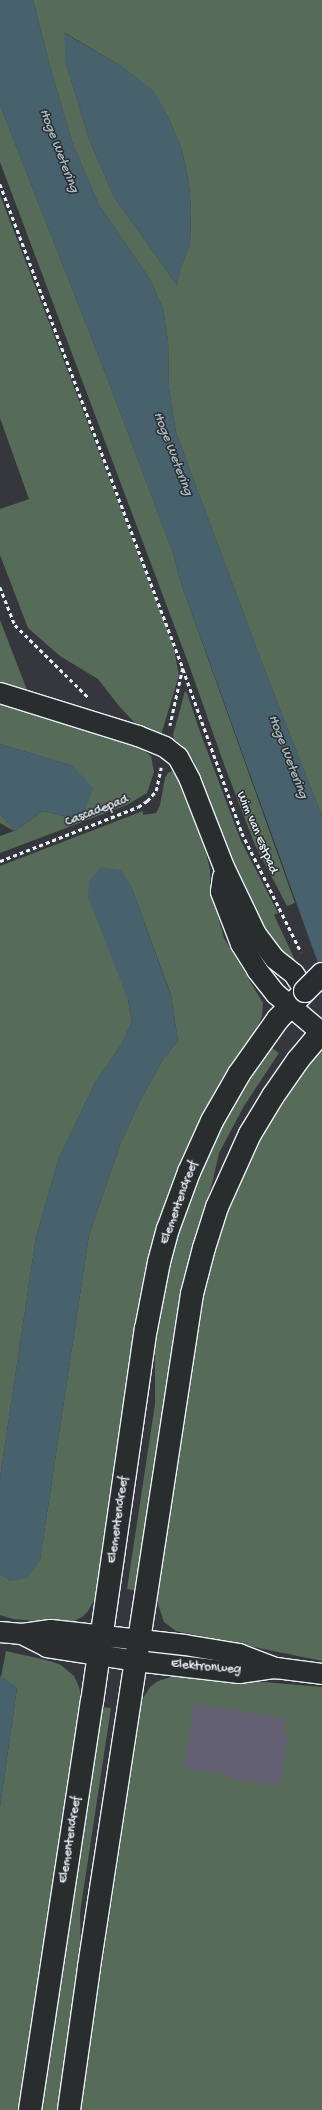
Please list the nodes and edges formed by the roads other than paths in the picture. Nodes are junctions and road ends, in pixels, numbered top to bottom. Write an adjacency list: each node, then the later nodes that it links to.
1 (0, 693): 2 (street)
2 (224, 867): 4 (street); 4 (street)
3 (322, 974): 4 (main road, Elementendreef, bridge)
4 (298, 998): 5 (street); 8 (main road, Elementendreef)
5 (321, 1032): 7 (main road)
6 (0, 1632): 8 (street)
7 (139, 1640): 8 (street, Elektronweg); 9 (main road); 10 (street, Elektronweg)
8 (100, 1645): 9 (street, Elektronweg); 12 (main road, Elementendreef)
9 (136, 1662): 10 (street, Elektronweg); 13 (main road)
10 (276, 1668): 11 (street, Elektronweg)
11 (322, 1674)
12 (30, 2110)
13 (69, 2110)

